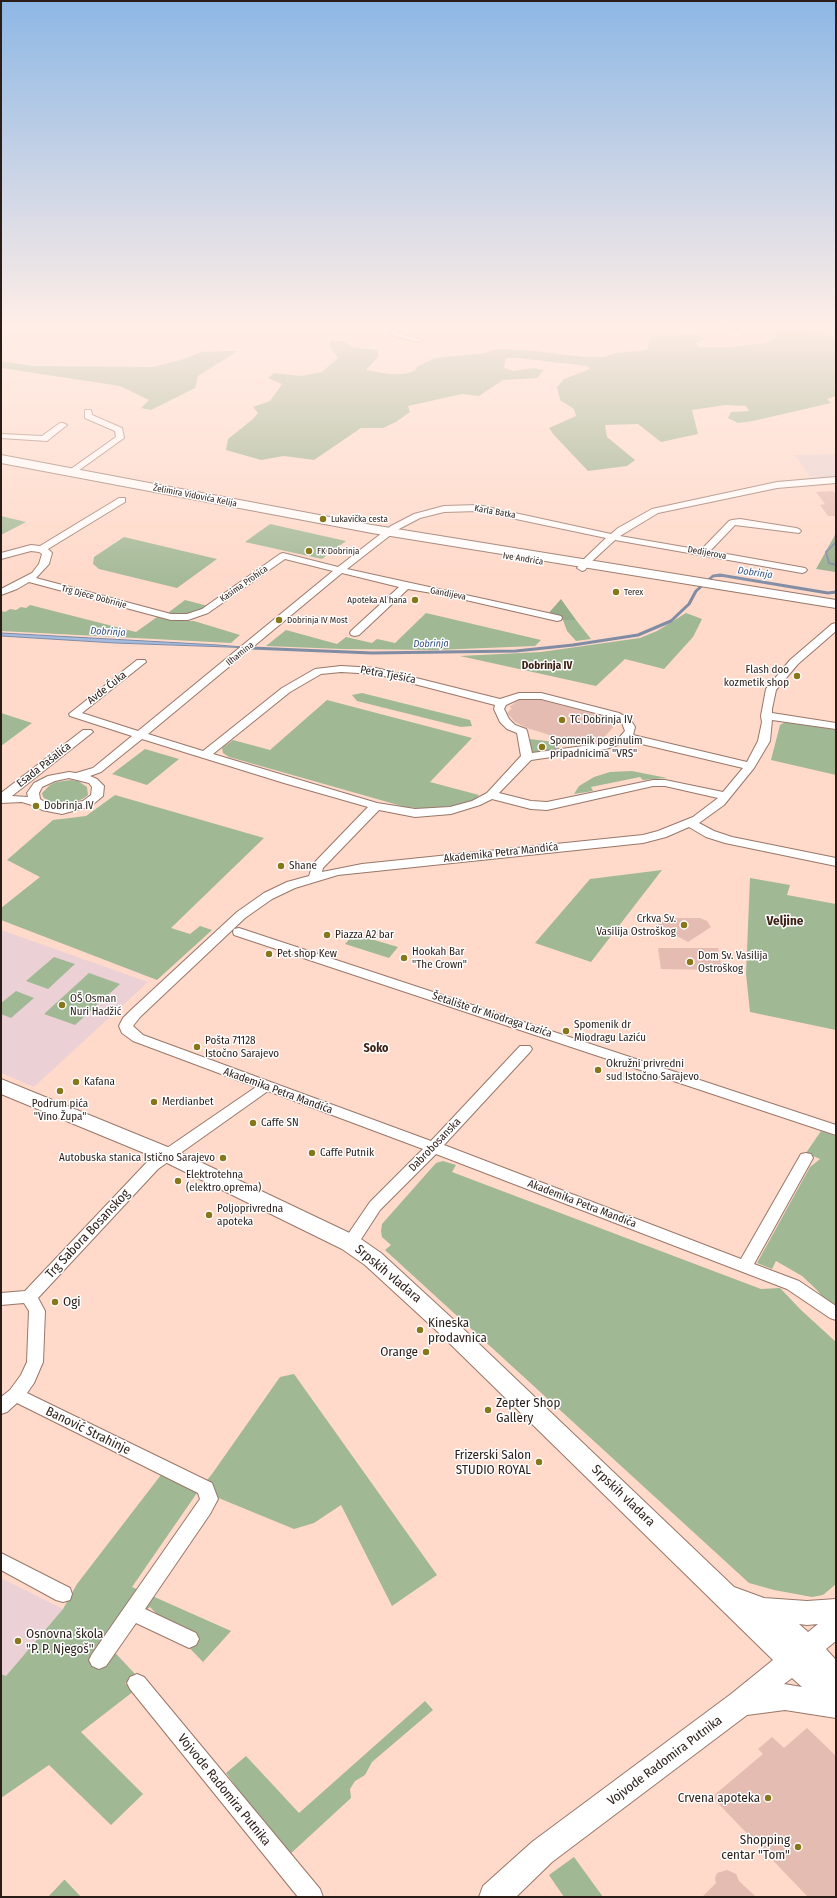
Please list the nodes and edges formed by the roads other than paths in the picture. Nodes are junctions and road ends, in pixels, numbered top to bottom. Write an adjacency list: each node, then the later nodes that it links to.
1 (88, 415): 6 (street)
2 (62, 425): 3 (street)
3 (1, 436)
4 (1, 459): 6 (main road, Želimira Vidovića Kelija)
5 (1, 465): 10 (main road, Želimira Vidovića Kelija)
6 (71, 473): 10 (main road, Želimira Vidovića Kelija)
7 (834, 482): 11 (street)
8 (122, 500): 12 (street)
9 (796, 531): 13 (street)
10 (386, 535): 11 (street, Karla Batka); 16 (main road, Ive Andrića); 17 (street, Ilhamina)
11 (613, 537): 13 (street, Dedijerova); 16 (street)
12 (42, 549): 14 (street); 19 (street)
13 (704, 552): 18 (street, Dedijerova)
14 (1, 556)
15 (283, 556): 17 (street, Gandijeva); 23 (street, Kasima Prohića)
16 (584, 566): 22 (main road, Ive Andrića)
17 (340, 570): 20 (street, Gandijeva); 32 (street, Ilhamina)
18 (802, 570)
19 (28, 580): 21 (street); 23 (street, Trg Djece Dobrinje)
20 (406, 586): 24 (street, Gandijeva); 26 (street)
21 (1, 592)
22 (836, 604)
23 (160, 614)
24 (557, 618)
25 (836, 626): 29 (street)
26 (355, 633)
27 (141, 662): 32 (street, Avde Ćuka)
28 (501, 703): 33 (street); 34 (street, Petra Tješića); 35 (street)
29 (766, 716): 30 (street); 36 (street)
30 (836, 726)
31 (87, 732): 43 (street, Esada Pašalića)
32 (140, 735): 34 (street); 37 (street, Ilhamina)
33 (627, 736): 35 (street); 36 (street)
34 (204, 755): 45 (street)
35 (527, 757): 41 (street)
36 (750, 766): 42 (street, Akademika Petra Mandića)
37 (97, 770): 38 (street, Ilhamina); 39 (street)
38 (78, 776): 39 (street); 40 (street)
39 (93, 781): 44 (street)
40 (35, 790): 43 (street); 44 (street)
41 (491, 795): 42 (street); 45 (street)
42 (727, 796): 46 (street, Akademika Petra Mandića)
43 (4, 799): 44 (street)
44 (37, 803)
45 (376, 806): 48 (street)
46 (690, 823): 47 (street); 48 (street, Akademika Petra Mandića)
47 (836, 862)
48 (315, 877): 52 (street, Akademika Petra Mandića)
49 (238, 932): 53 (street, Šetalište dr Miodraga Lazića)
50 (525, 1049): 54 (street, Dabrobosanska)
51 (1, 1086): 55 (main road, Srpskih vladara)
52 (266, 1086): 54 (street, Akademika Petra Mandića); 55 (street, Trg Sabora Bosanskog)
53 (836, 1130)
54 (434, 1147): 57 (street, Dabrobosanska); 58 (street, Akademika Petra Mandića)
55 (168, 1155): 57 (main road, Srpskih vladara); 59 (street, Trg Sabora Bosanskog)
56 (806, 1158): 58 (street)
57 (350, 1243): 66 (main road, Srpskih vladara)
58 (745, 1267): 61 (street, Akademika Petra Mandića)
59 (28, 1297): 60 (street); 62 (street)
60 (1, 1299)
61 (836, 1314)
62 (16, 1395): 63 (street); 69 (street, Banović Strahinje)
63 (1, 1407)
64 (1, 1561): 65 (street)
65 (63, 1594)
66 (724, 1594): 67 (main road, Srpskih vladara); 72 (main road, Srpskih vladara)
67 (762, 1610): 68 (main road); 72 (main road, Srpskih vladara)
68 (836, 1611)
69 (132, 1612): 71 (street); 73 (street)
70 (836, 1626): 72 (main road, Vojvode Radomira Putnika)
71 (189, 1639)
72 (801, 1655): 74 (main road); 76 (main road); 77 (main road, Vojvode Radomira Putnika)
73 (100, 1660)
74 (836, 1679)
75 (137, 1683): 79 (street, Vojvode Radomira Putnika)
76 (836, 1699)
77 (741, 1703): 78 (main road); 80 (main road, Vojvode Radomira Putnika)
78 (836, 1705)
79 (312, 1897)
80 (494, 1897)

